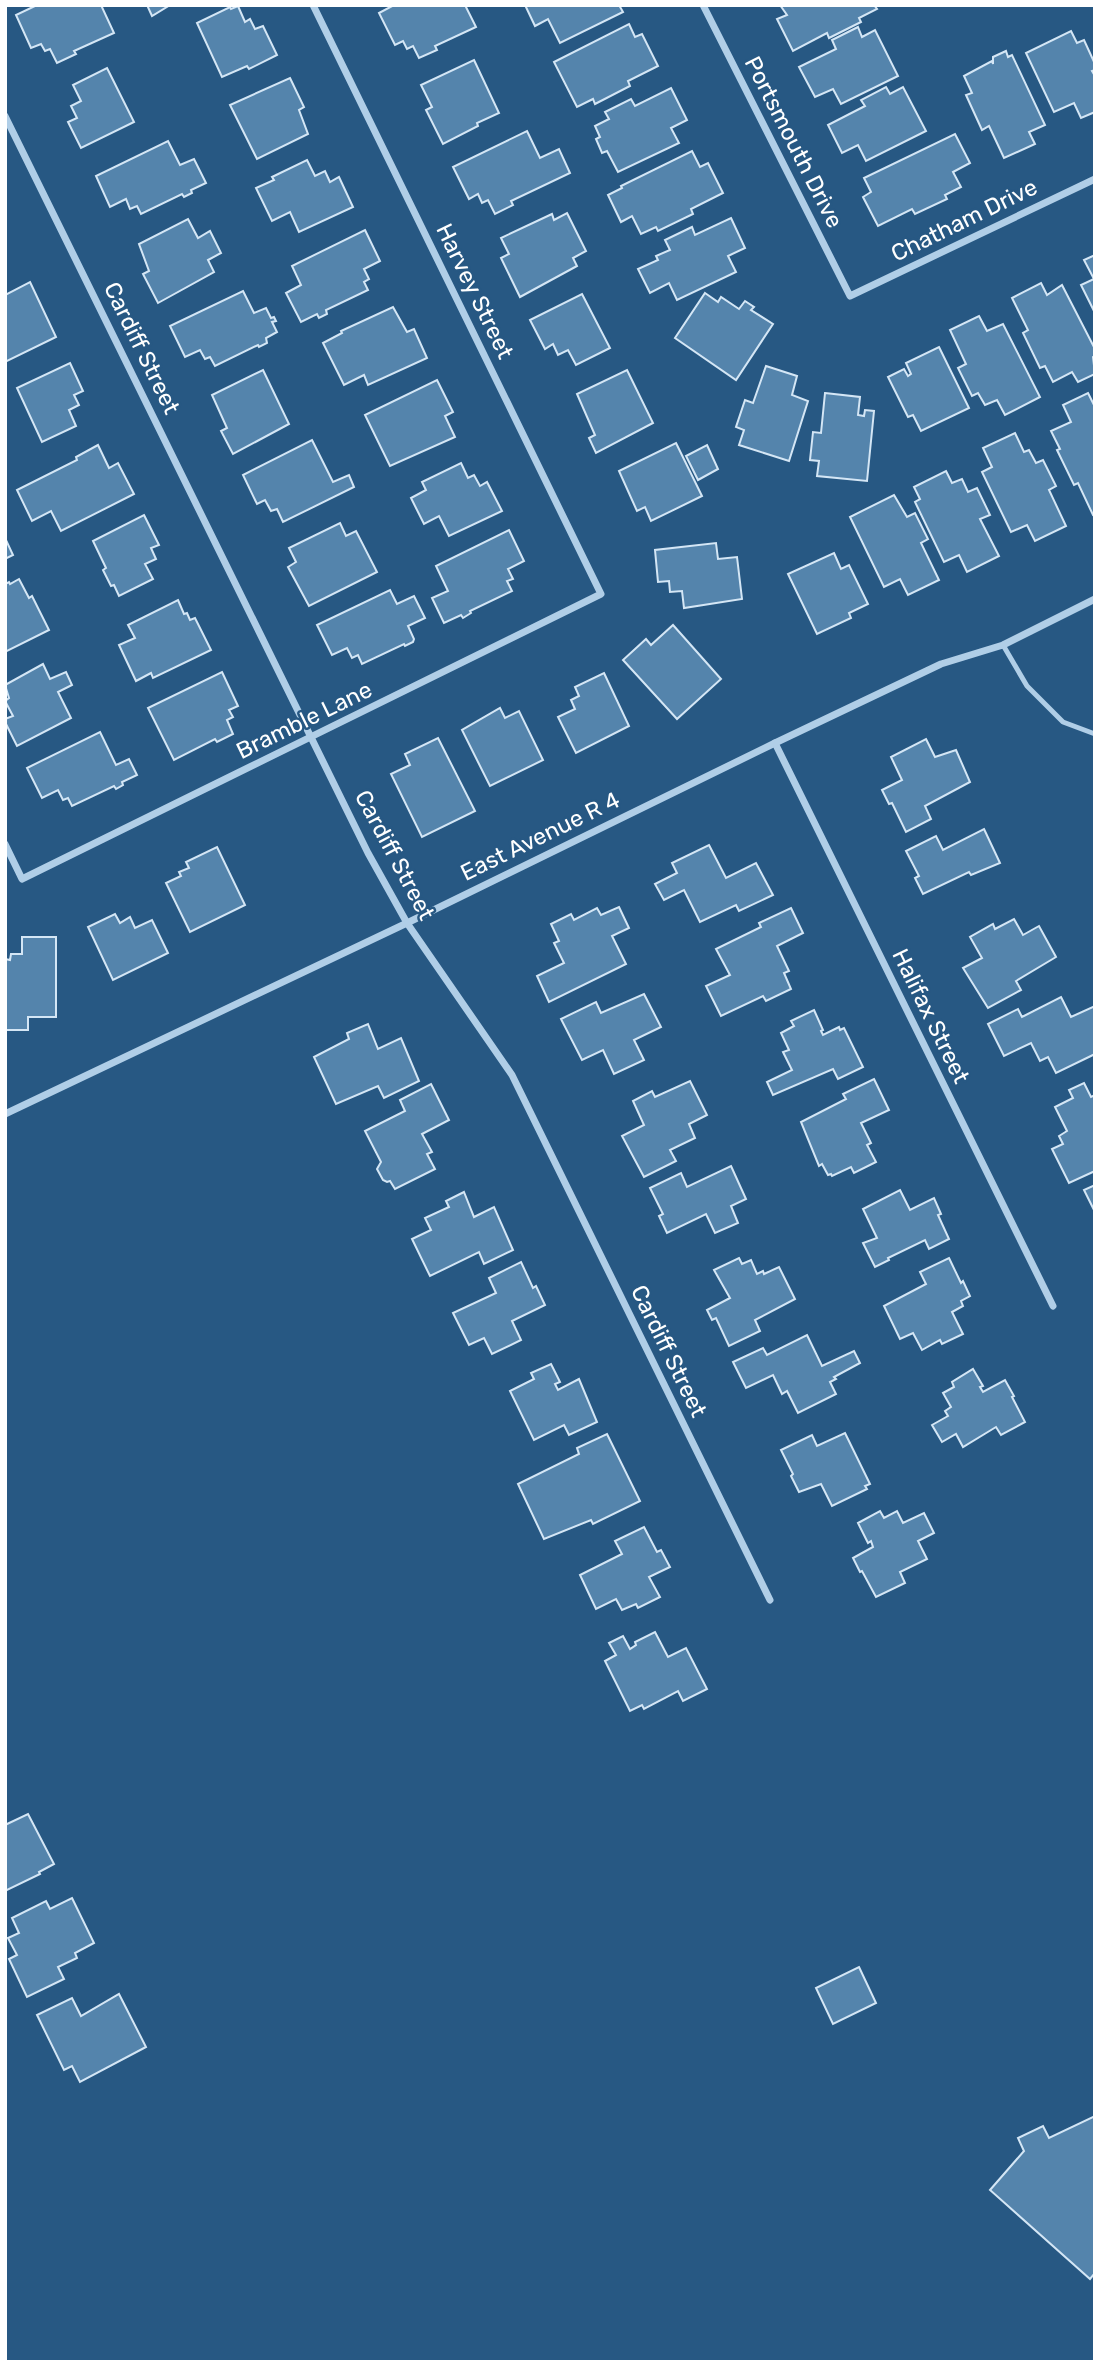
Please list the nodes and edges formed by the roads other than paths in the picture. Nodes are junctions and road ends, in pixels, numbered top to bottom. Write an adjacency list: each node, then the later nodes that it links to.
1 (313, 5): 6 (street, Harvey Street)
2 (703, 5): 5 (street, Portsmouth Drive)
3 (5, 116): 10 (street, Cardiff Street)
4 (1095, 179): 5 (street, Chatham Drive)
5 (850, 296)
6 (601, 594): 10 (street, Bramble Lane)
7 (1095, 599): 8 (street, East Avenue R 4)
8 (1003, 645): 9 (lane); 11 (street, East Avenue R 4)
9 (1095, 734)
10 (313, 737): 12 (street, Bramble Lane); 13 (street, Cardiff Street)
11 (775, 743): 13 (street, East Avenue R 4); 15 (street, Halifax Street)
12 (5, 844)
13 (407, 923): 14 (street, East Avenue R 4); 16 (street, Cardiff Street)
14 (5, 1114)
15 (1053, 1306)
16 (770, 1600)

